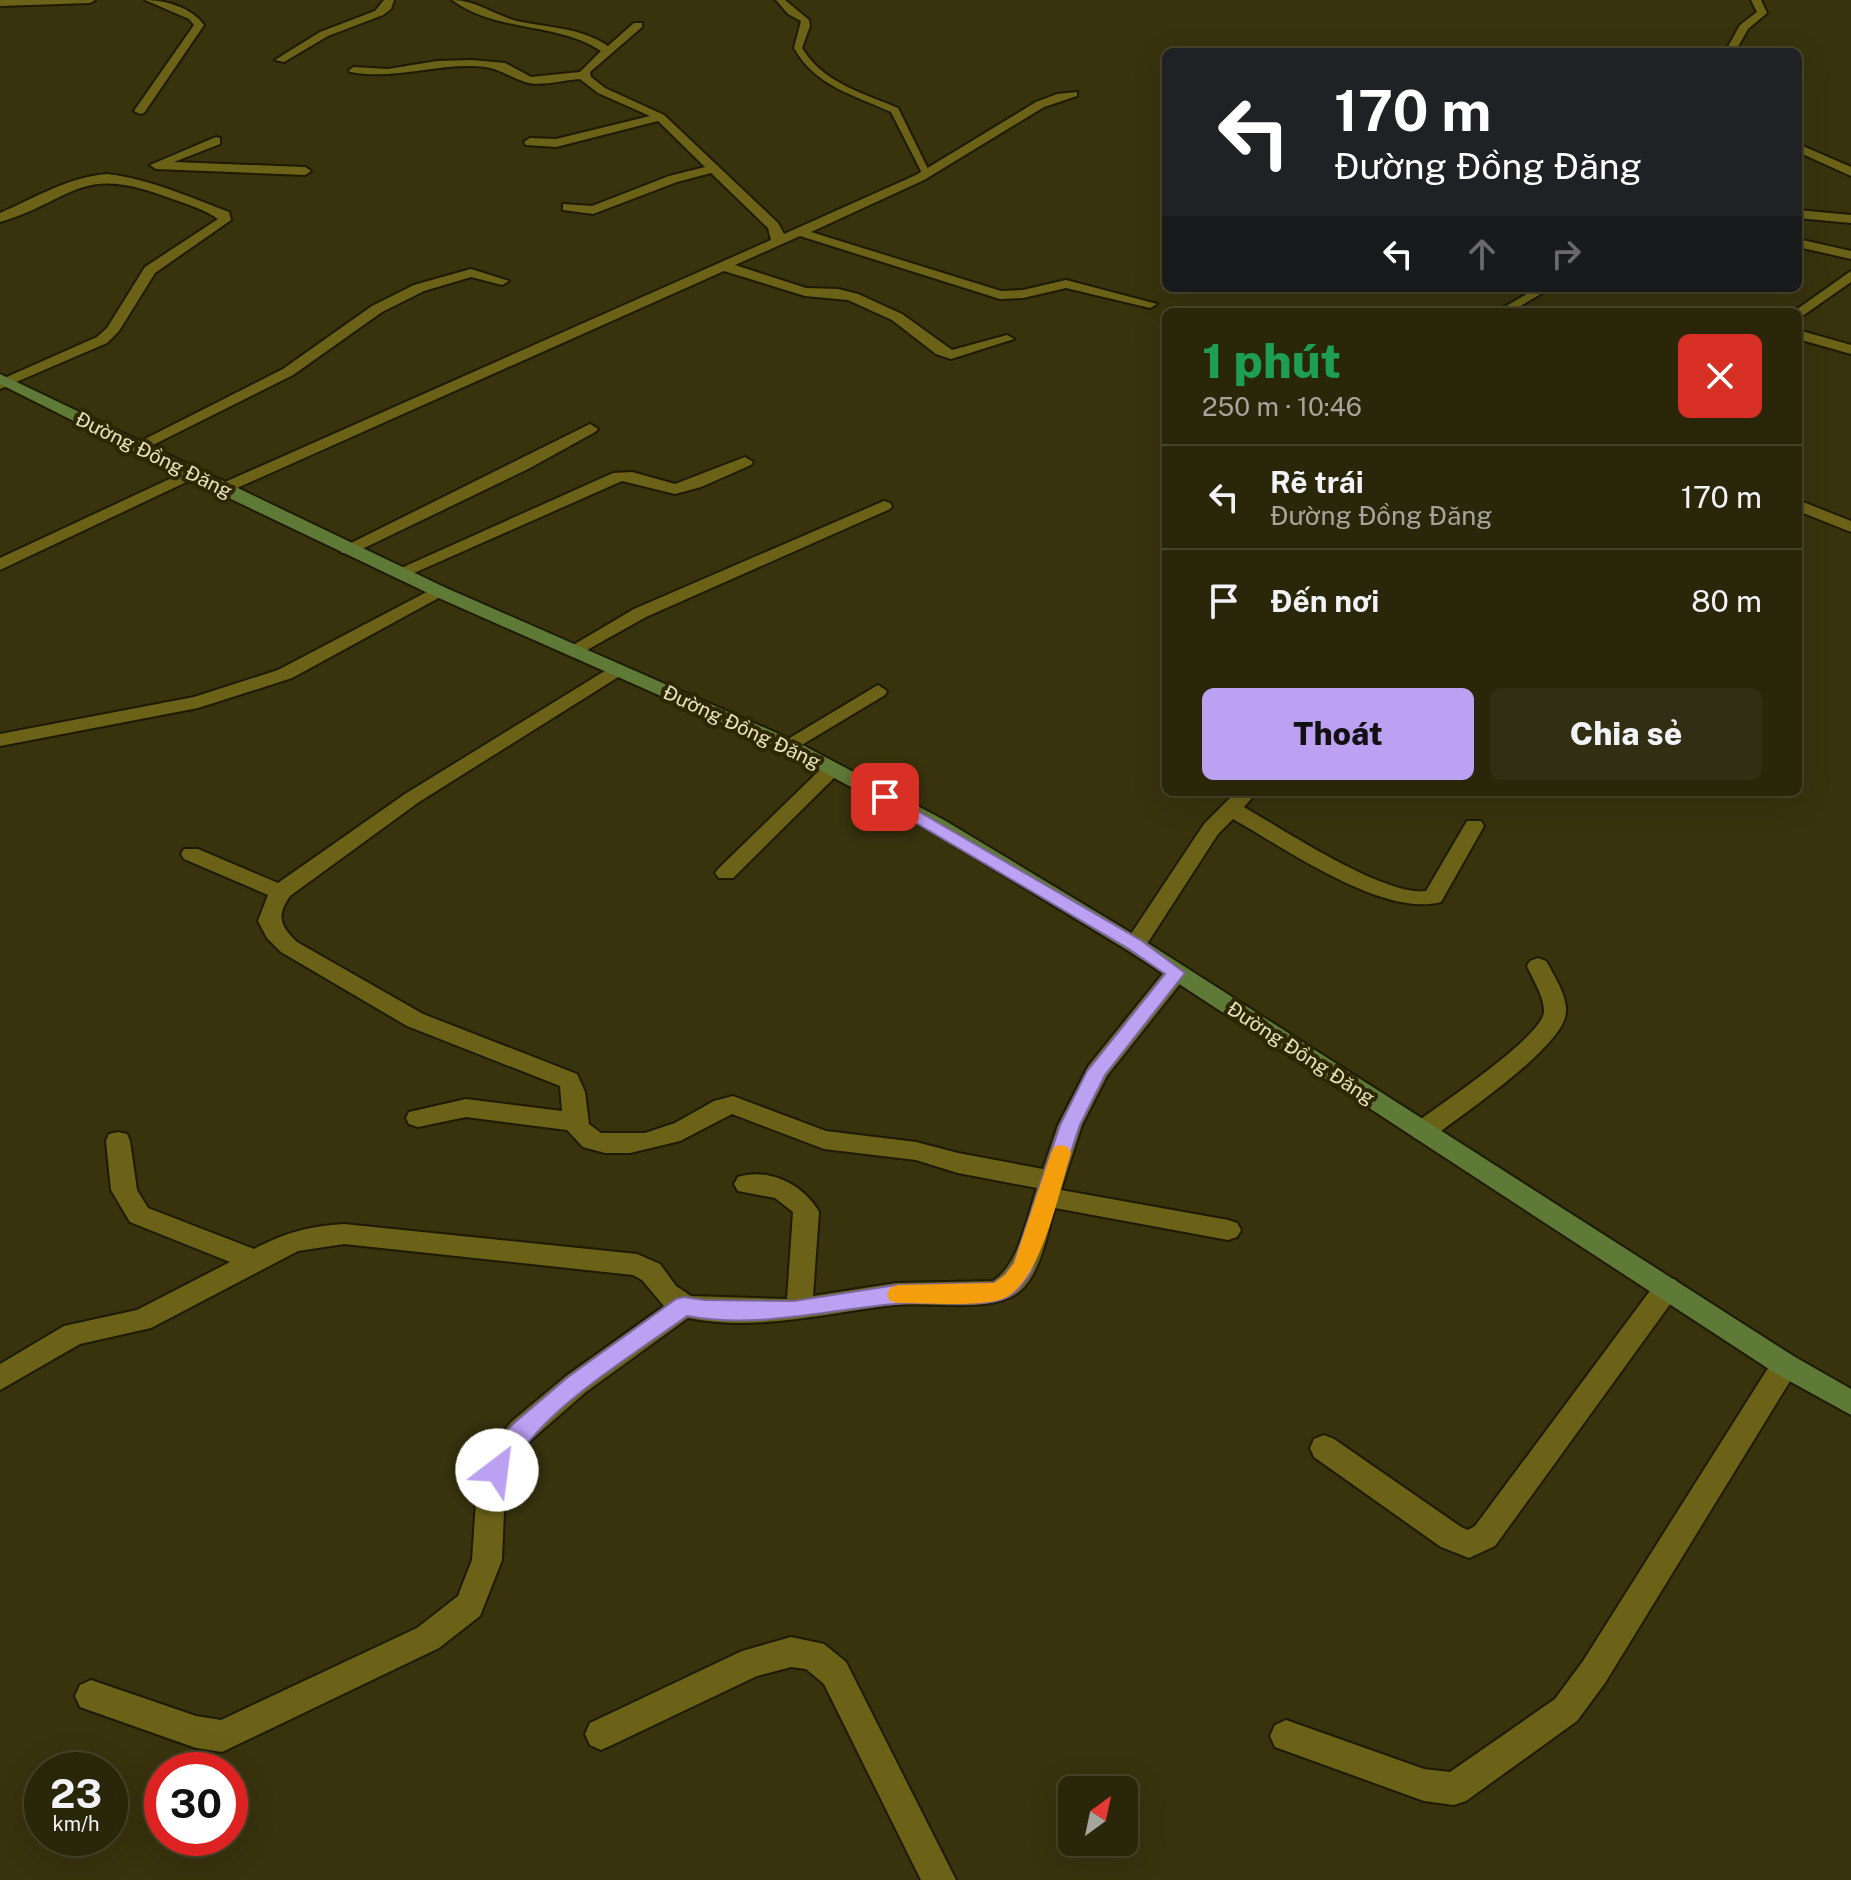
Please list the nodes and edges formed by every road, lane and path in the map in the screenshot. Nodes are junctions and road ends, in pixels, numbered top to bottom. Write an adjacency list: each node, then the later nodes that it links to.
1 (90, 0): 7 (street)
2 (150, 0): 15 (street)
3 (389, 0): 11 (street)
4 (457, 0): 10 (street)
5 (780, 0): 24 (lane)
6 (1756, 0): 9 (street)
7 (0, 3)
8 (638, 25): 10 (street)
9 (1732, 48)
10 (608, 51): 13 (street)
11 (280, 60)
12 (354, 70): 13 (street)
13 (584, 75): 16 (street)
14 (1073, 94): 24 (street)
15 (140, 111)
16 (660, 117): 18 (street); 21 (street)
17 (216, 141): 20 (street)
18 (530, 142)
19 (1802, 150): 23 (street)
20 (156, 165): 22 (street); 25 (street)
21 (714, 169): 26 (street); 31 (street)
22 (305, 171)
23 (1851, 172)
24 (927, 173): 30 (street)
25 (120, 180): 28 (street); 44 (street)
26 (567, 207)
27 (1802, 214): 29 (street)
28 (0, 218)
29 (1851, 219)
30 (799, 232): 31 (street); 38 (street)
31 (777, 242): 34 (street)
32 (1802, 244): 33 (street)
33 (1851, 255)
34 (723, 266): 42 (street); 49 (street)
35 (1851, 275): 40 (street)
36 (502, 281): 46 (street)
37 (1538, 292): 39 (lane)
38 (1150, 304)
39 (1509, 308)
40 (1802, 312)
41 (1802, 335): 43 (street)
42 (1007, 339)
43 (1851, 350)
44 (2, 381): 46 (main road, Đường Đồng Đăng)
45 (590, 429): 53 (street)
46 (137, 447): 48 (main road, Đường Đồng Đăng)
47 (745, 462): 55 (street)
48 (191, 474): 49 (main road, Đường Đồng Đăng); 54 (street)
49 (222, 489): 53 (main road, Đường Đồng Đăng)
50 (884, 506): 57 (street)
51 (1802, 507): 52 (street)
52 (1851, 527)
53 (348, 549): 55 (main road, Đường Đồng Đăng)
54 (0, 565)
55 (399, 573): 56 (main road, Đường Đồng Đăng)
56 (438, 591): 57 (main road, Đường Đồng Đăng); 60 (street)
57 (572, 651): 58 (main road, Đường Đồng Đăng)
58 (616, 670): 61 (main road, Đường Đồng Đăng); 68 (street)
59 (878, 691): 61 (street)
60 (0, 740)
61 (788, 745): 62 (main road, Đường Đồng Đăng)
62 (832, 769): 67 (street); 69 (main road, Đường Đồng Đăng)
63 (1243, 796): 64 (street)
64 (1231, 809): 65 (street); 69 (street)
65 (1474, 826)
66 (191, 854): 68 (street)
67 (726, 873)
68 (282, 891): 73 (street)
69 (1135, 945): 71 (main road, Đường Đồng Đăng)
70 (1538, 966): 74 (street)
71 (1176, 973): 74 (main road, Đường Đồng Đăng); 77 (street)
72 (418, 1118): 73 (street)
73 (576, 1122): 77 (street)
74 (1423, 1131): 80 (main road, Đường Đồng Đăng)
75 (118, 1141): 79 (street)
76 (747, 1184): 82 (street)
77 (1050, 1189): 78 (street); 82 (street)
78 (1228, 1230)
79 (257, 1261): 81 (street); 84 (street)
80 (1667, 1288): 83 (main road, Đường Đồng Đăng); 86 (street)
81 (684, 1306): 82 (street); 87 (street)
82 (799, 1310)
83 (1785, 1365): 85 (main road, Đường Đồng Đăng); 89 (street)
84 (0, 1378)
85 (1851, 1403)
86 (1324, 1448)
87 (91, 1696)
88 (601, 1734): 90 (street)
89 (1286, 1736)
90 (939, 1880)

